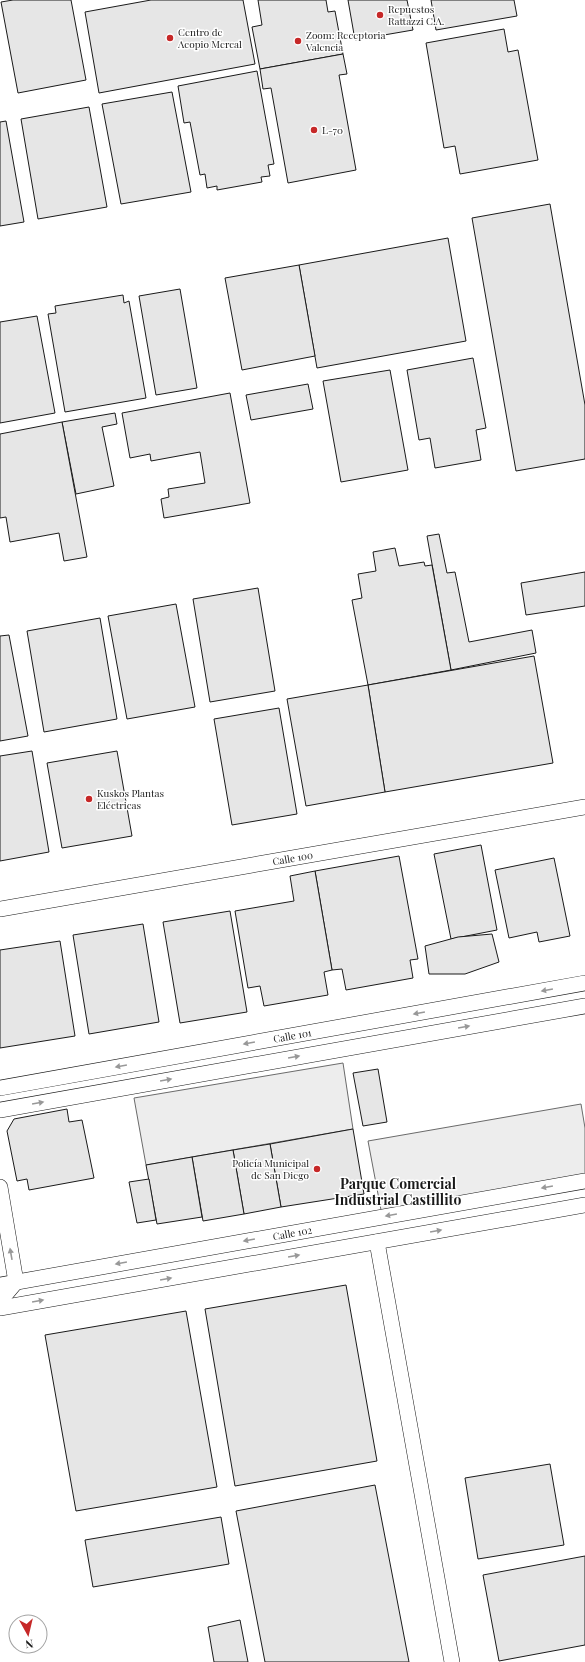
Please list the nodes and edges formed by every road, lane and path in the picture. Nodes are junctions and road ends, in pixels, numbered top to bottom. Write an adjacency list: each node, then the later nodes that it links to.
1 (585, 807): 2 (street, Calle 100)
2 (0, 909)
3 (585, 983): 5 (street, Calle 101, one-way to 5)
4 (585, 1006): 6 (street, one-way to 4)
5 (0, 1088)
6 (0, 1110)
7 (585, 1181): 11 (street, Calle 102, one-way to 11)
8 (0, 1187): 11 (street, one-way to 8)
9 (585, 1205): 10 (street, one-way to 9)
10 (377, 1242): 14 (street, one-way to 10); 15 (street)
11 (16, 1282): 12 (street, Calle 102); 13 (street)
12 (0, 1285)
13 (0, 1301)
14 (0, 1308)
15 (452, 1662)

